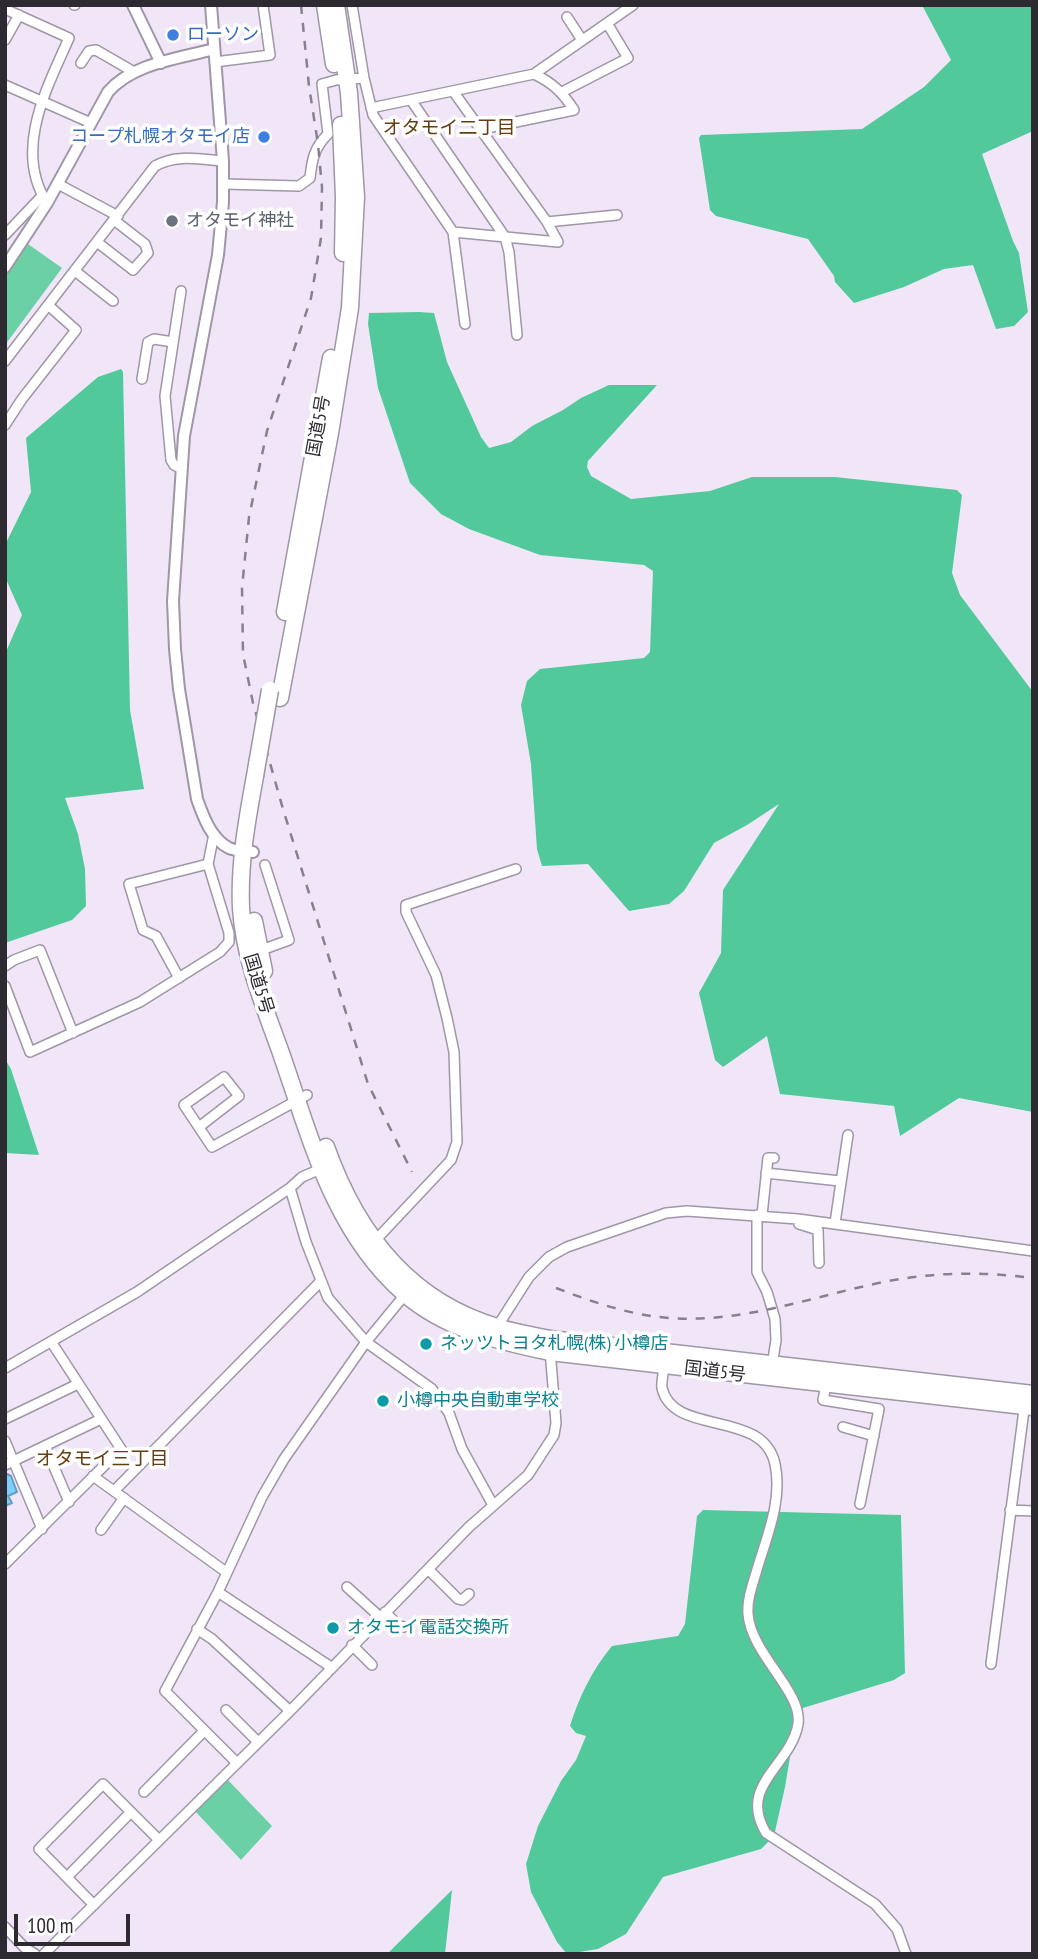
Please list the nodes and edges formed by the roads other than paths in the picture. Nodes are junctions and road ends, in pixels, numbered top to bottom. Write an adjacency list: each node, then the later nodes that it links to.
1 (133, 5): 16 (street)
2 (211, 5): 13 (street)
3 (264, 5): 14 (street)
4 (325, 5): 20 (highway, 国道5号)
5 (336, 5): 20 (highway, 国道5号)
6 (352, 5): 19 (street)
7 (633, 5): 10 (street)
8 (14, 10): 11 (street); 25 (street)
9 (567, 17): 12 (street)
10 (607, 23): 12 (street); 23 (street)
11 (5, 40)
12 (582, 40): 18 (street)
13 (214, 49): 14 (street); 16 (street)
14 (215, 62): 29 (street)
15 (81, 63): 17 (street)
16 (161, 64): 17 (street)
17 (134, 72): 27 (street)
18 (534, 74): 22 (street); 23 (street)
19 (364, 78): 20 (street); 26 (street)
20 (341, 80): 31 (street); 53 (highway, 国道5号, bridge)
21 (5, 85): 25 (street)
22 (453, 91): 24 (street); 28 (street)
23 (562, 92): 28 (street)
24 (411, 100): 26 (street); 38 (street)
25 (42, 102): 27 (street); 32 (street)
26 (371, 108): 36 (street)
27 (91, 122): 30 (street)
28 (482, 129): 35 (street)
29 (223, 161): 31 (street); 34 (street)
30 (58, 184): 32 (street); 34 (street)
31 (224, 184): 51 (street)
32 (45, 199): 37 (street); 40 (street)
33 (617, 215): 35 (street)
34 (116, 218): 39 (street); 39 (street)
35 (547, 222): 38 (street)
36 (453, 232): 38 (street); 45 (street)
37 (5, 235)
38 (505, 237): 46 (street)
39 (97, 242): 41 (street)
40 (5, 267)
41 (75, 271): 43 (street); 44 (street)
42 (181, 291): 47 (street)
43 (113, 301)
44 (48, 305): 48 (street); 50 (street)
45 (465, 324)
46 (517, 335)
47 (173, 342): 49 (street); 51 (street)
48 (5, 360)
49 (142, 379)
50 (5, 425)
51 (180, 468): 52 (street)
52 (214, 834): 53 (street); 54 (street)
53 (247, 851): 57 (highway, 国道5号)
54 (208, 864): 59 (street); 59 (street)
55 (265, 865): 57 (street)
56 (516, 869): 73 (street)
57 (253, 952): 62 (highway, 国道5号)
58 (5, 967): 61 (street)
59 (179, 978): 61 (street)
60 (5, 986): 61 (street)
61 (73, 1034)
62 (302, 1097): 63 (street); 66 (highway, 国道5号)
63 (198, 1127): 63 (street)
64 (848, 1135): 68 (street)
65 (774, 1158): 67 (street)
66 (327, 1166): 69 (street); 73 (highway, 国道5号)
67 (766, 1173): 68 (street); 70 (street)
68 (840, 1181): 72 (street)
69 (289, 1188): 76 (street); 80 (street)
70 (759, 1215): 71 (street); 78 (street); 84 (street)
71 (798, 1219): 72 (street); 75 (street)
72 (835, 1223): 74 (street)
73 (370, 1247): 77 (highway, 国道5号)
74 (1033, 1251)
75 (819, 1263)
76 (320, 1281): 79 (street); 96 (street)
77 (410, 1289): 78 (highway, 国道5号); 79 (street); 81 (highway, 国道5号)
78 (497, 1327): 81 (highway, 国道5号)
79 (366, 1342): 100 (street); 107 (street)
80 (51, 1343): 83 (street); 86 (street)
81 (550, 1346): 82 (highway, 国道5号); 100 (street)
82 (665, 1360): 84 (highway, 国道5号); 131 (street)
83 (5, 1368)
84 (771, 1372): 85 (highway, 国道5号)
85 (827, 1378): 87 (highway, 国道5号); 91 (street)
86 (78, 1384): 88 (street); 89 (street)
87 (1029, 1400): 101 (street)
88 (5, 1419)
89 (101, 1419): 93 (street); 95 (street)
90 (843, 1427): 91 (street)
91 (874, 1436): 99 (street)
92 (5, 1441): 94 (street)
93 (45, 1446): 94 (street); 98 (street)
94 (9, 1463): 103 (street)
95 (93, 1476): 96 (street); 98 (street)
96 (114, 1491): 97 (street)
97 (124, 1498): 104 (street); 107 (street)
98 (69, 1502): 103 (street)
99 (860, 1504)
100 (493, 1505): 106 (street)
101 (1010, 1510): 102 (street); 115 (street)
102 (1033, 1511)
103 (42, 1529): 105 (street)
104 (101, 1530)
105 (5, 1564)
106 (428, 1569): 110 (street); 111 (street)
107 (226, 1572): 109 (street)
108 (347, 1587): 111 (street)
109 (218, 1592): 113 (street); 117 (street)
110 (468, 1594)
111 (383, 1615): 112 (street); 114 (street)
112 (404, 1628)
113 (197, 1629): 119 (street); 120 (street)
114 (352, 1645): 116 (street); 117 (street)
115 (991, 1664)
116 (372, 1665)
117 (331, 1667): 119 (street)
118 (226, 1710): 121 (street)
119 (290, 1711): 121 (street)
120 (204, 1731): 122 (street); 123 (street)
121 (258, 1742): 122 (street)
122 (237, 1763): 125 (street)
123 (144, 1792)
124 (131, 1812): 125 (street); 126 (street); 126 (street)
125 (159, 1840): 127 (street)
126 (67, 1877): 127 (street)
127 (94, 1905): 130 (street)
128 (5, 1927): 129 (street)
129 (35, 1954)
130 (44, 1954)
131 (906, 1954)

